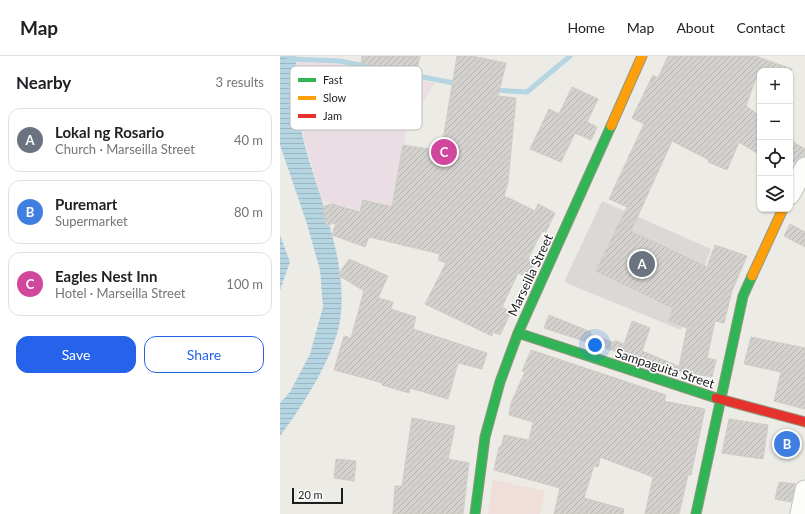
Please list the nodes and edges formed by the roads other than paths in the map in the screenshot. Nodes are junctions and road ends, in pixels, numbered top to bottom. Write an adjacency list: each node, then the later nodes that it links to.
1 (642, 56): 5 (street, Marseilla Street)
2 (805, 167): 3 (street)
3 (793, 189)
4 (782, 212): 6 (street)
5 (518, 334): 6 (street, Sampaguita Street); 9 (street, Marseilla Street)
6 (720, 399): 7 (street, Sampaguita Street); 10 (street)
7 (805, 422)
8 (805, 490): 11 (street)
9 (474, 514)
10 (696, 514)
11 (800, 514)

